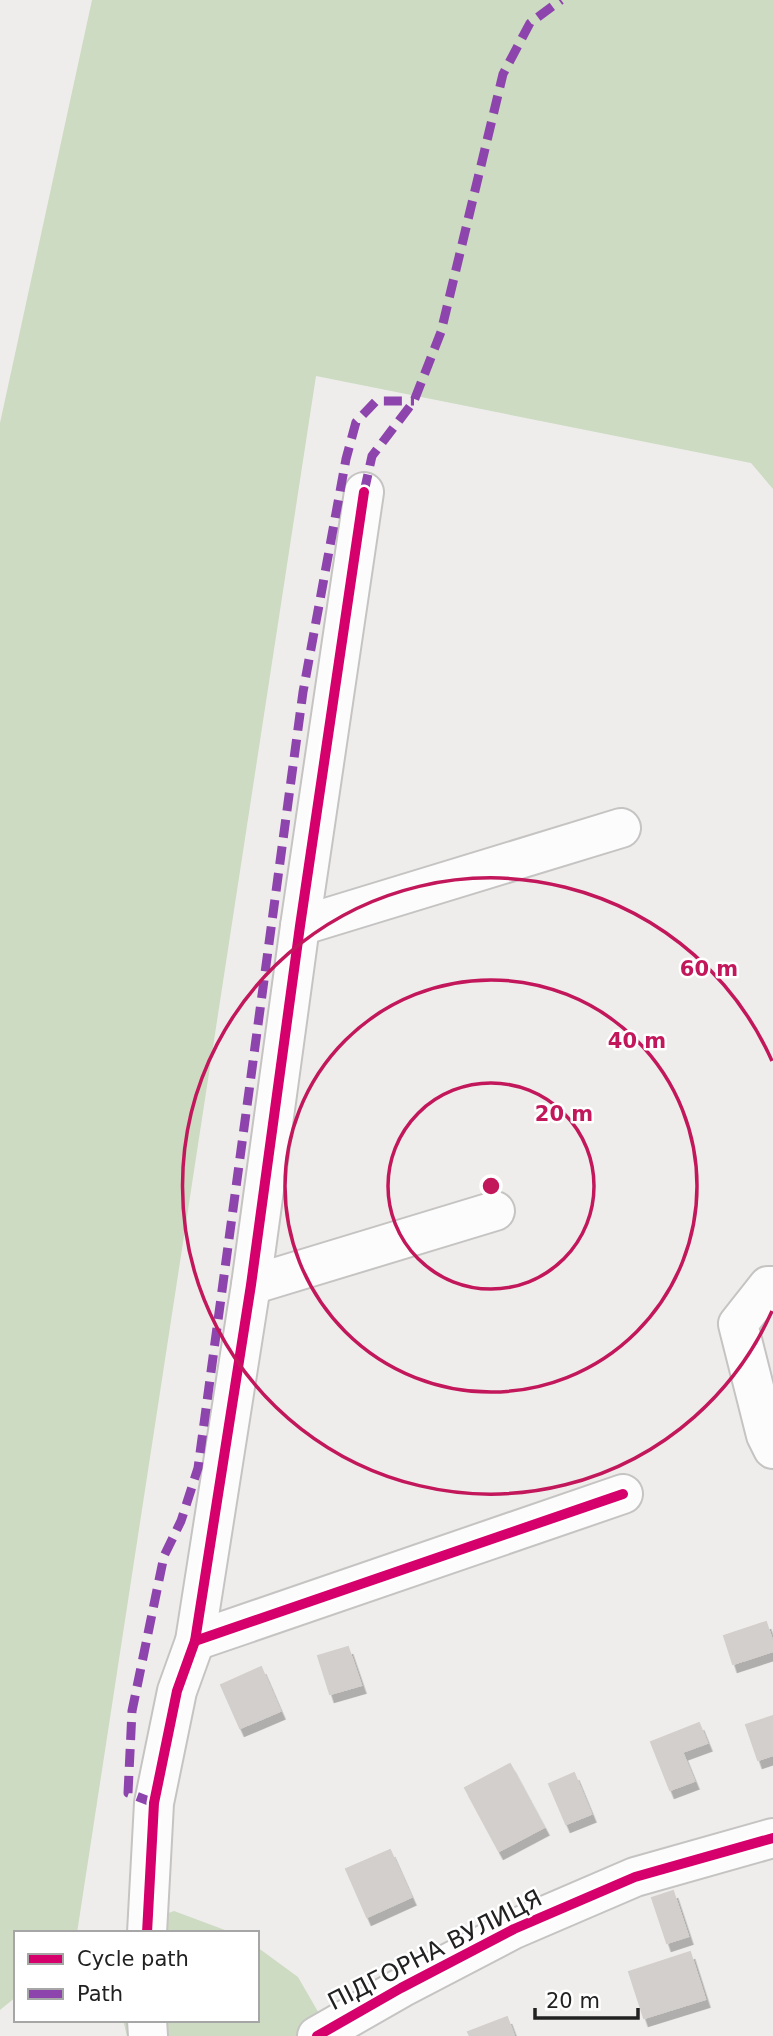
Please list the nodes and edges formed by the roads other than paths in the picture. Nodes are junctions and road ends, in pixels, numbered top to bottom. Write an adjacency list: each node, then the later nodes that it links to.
1 (364, 492): 3 (street)
2 (621, 828): 3 (street)
3 (300, 926): 5 (street)
4 (495, 1211): 5 (street)
5 (251, 1285): 9 (street)
6 (773, 1286): 7 (street)
7 (773, 1449)
8 (623, 1494): 9 (street)
9 (195, 1641): 11 (street)
10 (773, 1838): 12 (street, ПІДГОРНА ВУЛИЦЯ)
11 (148, 1931)
12 (317, 2036)

